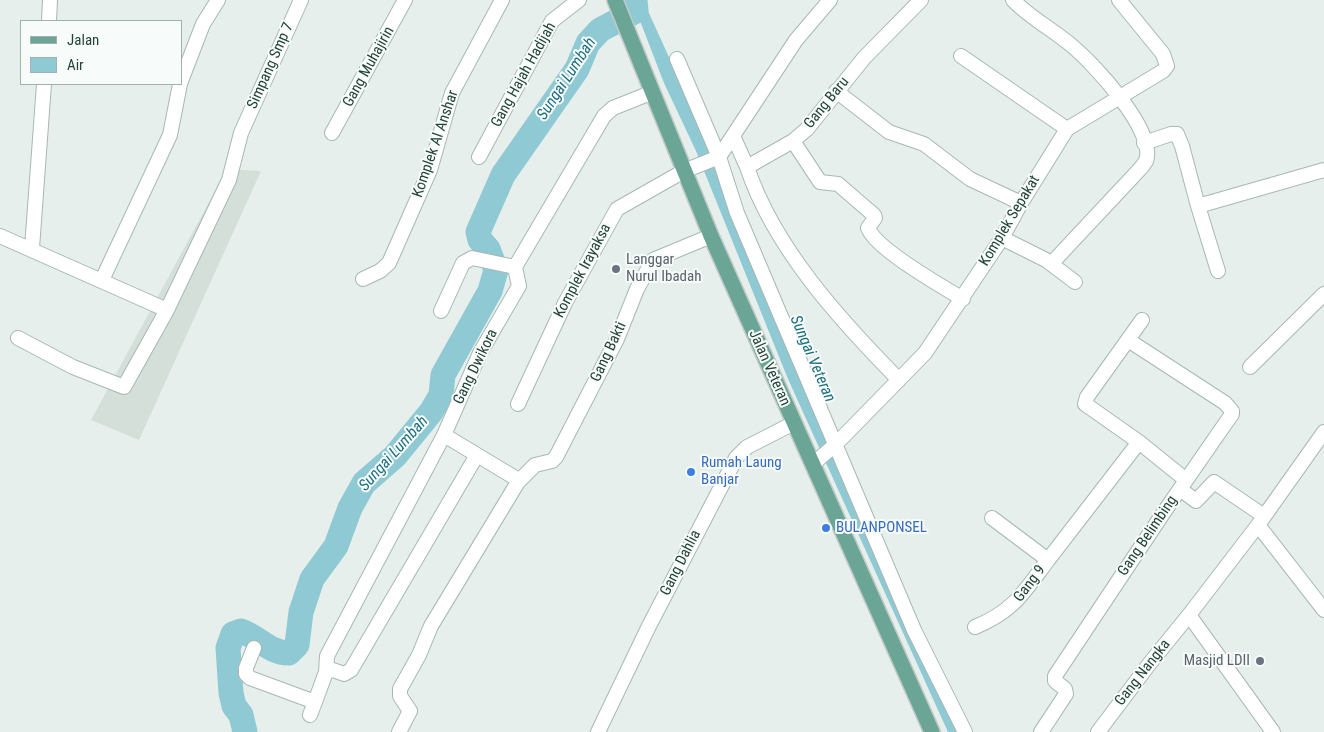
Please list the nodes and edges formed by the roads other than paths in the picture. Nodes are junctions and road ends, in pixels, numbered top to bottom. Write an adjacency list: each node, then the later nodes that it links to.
1 (50, 0): 12 (street)
2 (218, 0): 15 (street)
3 (301, 0): 45 (street, Simpang Smp 7)
4 (405, 0): 22 (street, Gang Muhajirin)
5 (502, 0): 40 (street, Komplek Al Anshar)
6 (579, 0): 26 (street, Gang Hajah Hadijah)
7 (830, 0): 23 (street)
8 (921, 0): 18 (street, Gang Baru)
9 (1013, 0): 20 (street)
10 (1119, 0): 20 (street, Komplek Sepakat)
11 (621, 14): 19 (main road, Jalan Veteran)
12 (48, 20)
13 (961, 56): 21 (street)
14 (676, 59): 27 (street)
15 (182, 79)
16 (44, 85): 36 (street)
17 (180, 85): 41 (street)
18 (836, 91): 24 (street, Gang Baru); 31 (street)
19 (653, 92): 29 (main road, Jalan Veteran); 38 (street)
20 (1120, 96): 21 (street, Komplek Sepakat); 25 (street)
21 (1067, 129): 31 (street, Komplek Sepakat)
22 (332, 133)
23 (734, 138): 27 (street); 28 (street)
24 (793, 141): 28 (street, Gang Baru); 44 (street)
25 (1144, 143): 32 (street); 37 (street)
26 (479, 157)
27 (718, 158): 29 (street); 57 (street)
28 (747, 167): 51 (street)
29 (689, 169): 34 (main road, Jalan Veteran); 52 (street, Komplek Irayaksa)
30 (1321, 171): 32 (street)
31 (1021, 203): 35 (street, Komplek Sepakat)
32 (1198, 206): 39 (street)
33 (0, 236): 36 (street)
34 (711, 236): 53 (main road, Jalan Veteran); 59 (street, Gang Bakti)
35 (1002, 238): 37 (street); 44 (street, Komplek Sepakat)
36 (32, 248): 41 (street)
37 (1051, 264): 42 (street)
38 (510, 266): 46 (street); 55 (street, Gang Dwikora)
39 (1218, 271)
40 (363, 278)
41 (102, 280): 45 (street)
42 (1075, 282)
43 (1324, 294): 50 (street)
44 (963, 299): 51 (street, Komplek Sepakat)
45 (167, 310): 48 (street, Simpang Smp 7)
46 (441, 311)
47 (1142, 320): 49 (street)
48 (18, 338)
49 (1128, 340): 56 (street); 60 (street, Gang Belimbing)
50 (1250, 367)
51 (899, 380): 57 (street, Komplek Sepakat)
52 (518, 404)
53 (794, 423): 57 (main road, Jalan Veteran); 72 (street, Gang Dahlia)
54 (1324, 432): 62 (street, Gang Nangka)
55 (444, 435): 58 (street); 68 (street, Gang Dwikora)
56 (1139, 442): 60 (street); 63 (street)
57 (826, 452): 73 (main road, Jalan Veteran); 74 (street)
58 (477, 455): 59 (street); 68 (street)
59 (518, 482): 71 (street, Gang Bakti)
60 (1183, 484): 62 (street); 75 (street, Gang Belimbing)
61 (992, 518): 63 (street, Gang 9)
62 (1261, 521): 64 (street); 65 (street, Gang Nangka)
63 (1048, 560): 66 (street, Gang 9)
64 (1324, 610)
65 (1189, 616): 76 (street, Gang Nangka); 77 (street)
66 (975, 627)
67 (254, 648): 69 (street)
68 (326, 672): 69 (street, Gang Dwikora)
69 (316, 702): 70 (street, Gang Dwikora)
70 (310, 715)
71 (399, 732)
72 (598, 732)
73 (932, 732)
74 (965, 732)
75 (1041, 732)
76 (1098, 732)
77 (1272, 732)

